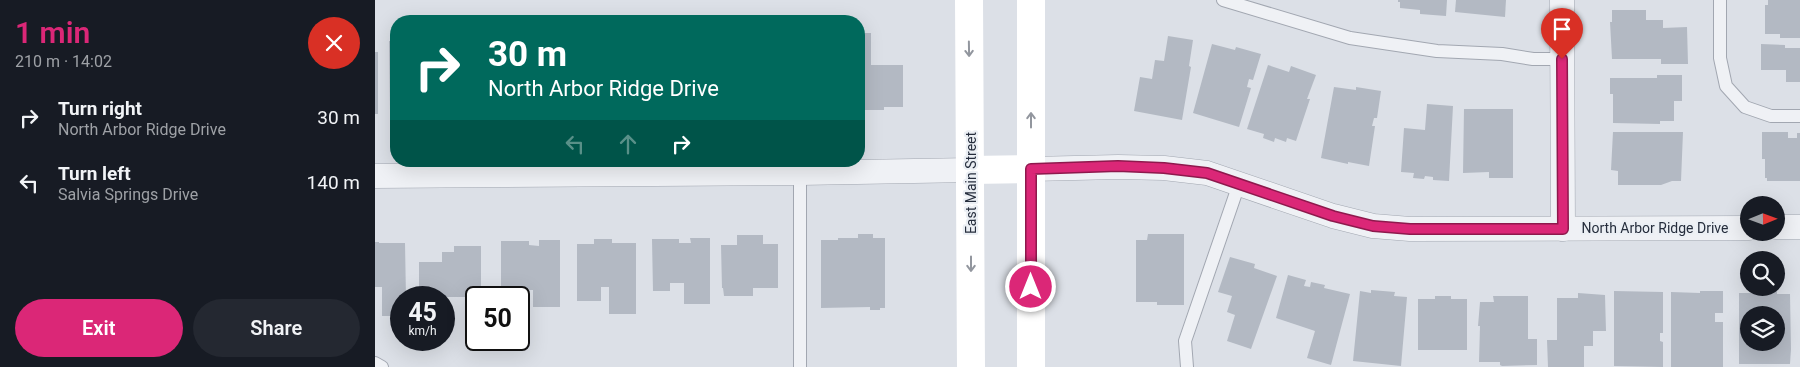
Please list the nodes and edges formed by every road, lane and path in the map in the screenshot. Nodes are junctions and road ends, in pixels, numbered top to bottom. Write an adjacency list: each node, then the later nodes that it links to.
1 (969, 0): 9 (main road, East Main Street, one-way to 9)
2 (1031, 0): 8 (main road, one-way to 2)
3 (1223, 0): 6 (lane)
4 (1562, 0): 6 (street)
5 (1720, 0): 7 (lane)
6 (1562, 59): 16 (street)
7 (1800, 116)
8 (1031, 169): 9 (main road); 12 (street, North Arbor Ridge Drive); 21 (main road)
9 (971, 170): 10 (street); 20 (main road, East Main Street, one-way to 20)
10 (800, 173): 11 (street); 19 (lane)
11 (375, 176)
12 (1239, 184): 16 (street, North Arbor Ridge Drive); 22 (lane)
13 (1785, 227): 14 (street)
14 (1800, 227)
15 (1740, 228): 16 (street, North Arbor Ridge Drive)
16 (1563, 229)
17 (375, 363): 18 (lane)
18 (382, 367)
19 (800, 367)
20 (971, 367)
21 (1031, 367)
22 (1187, 367)

